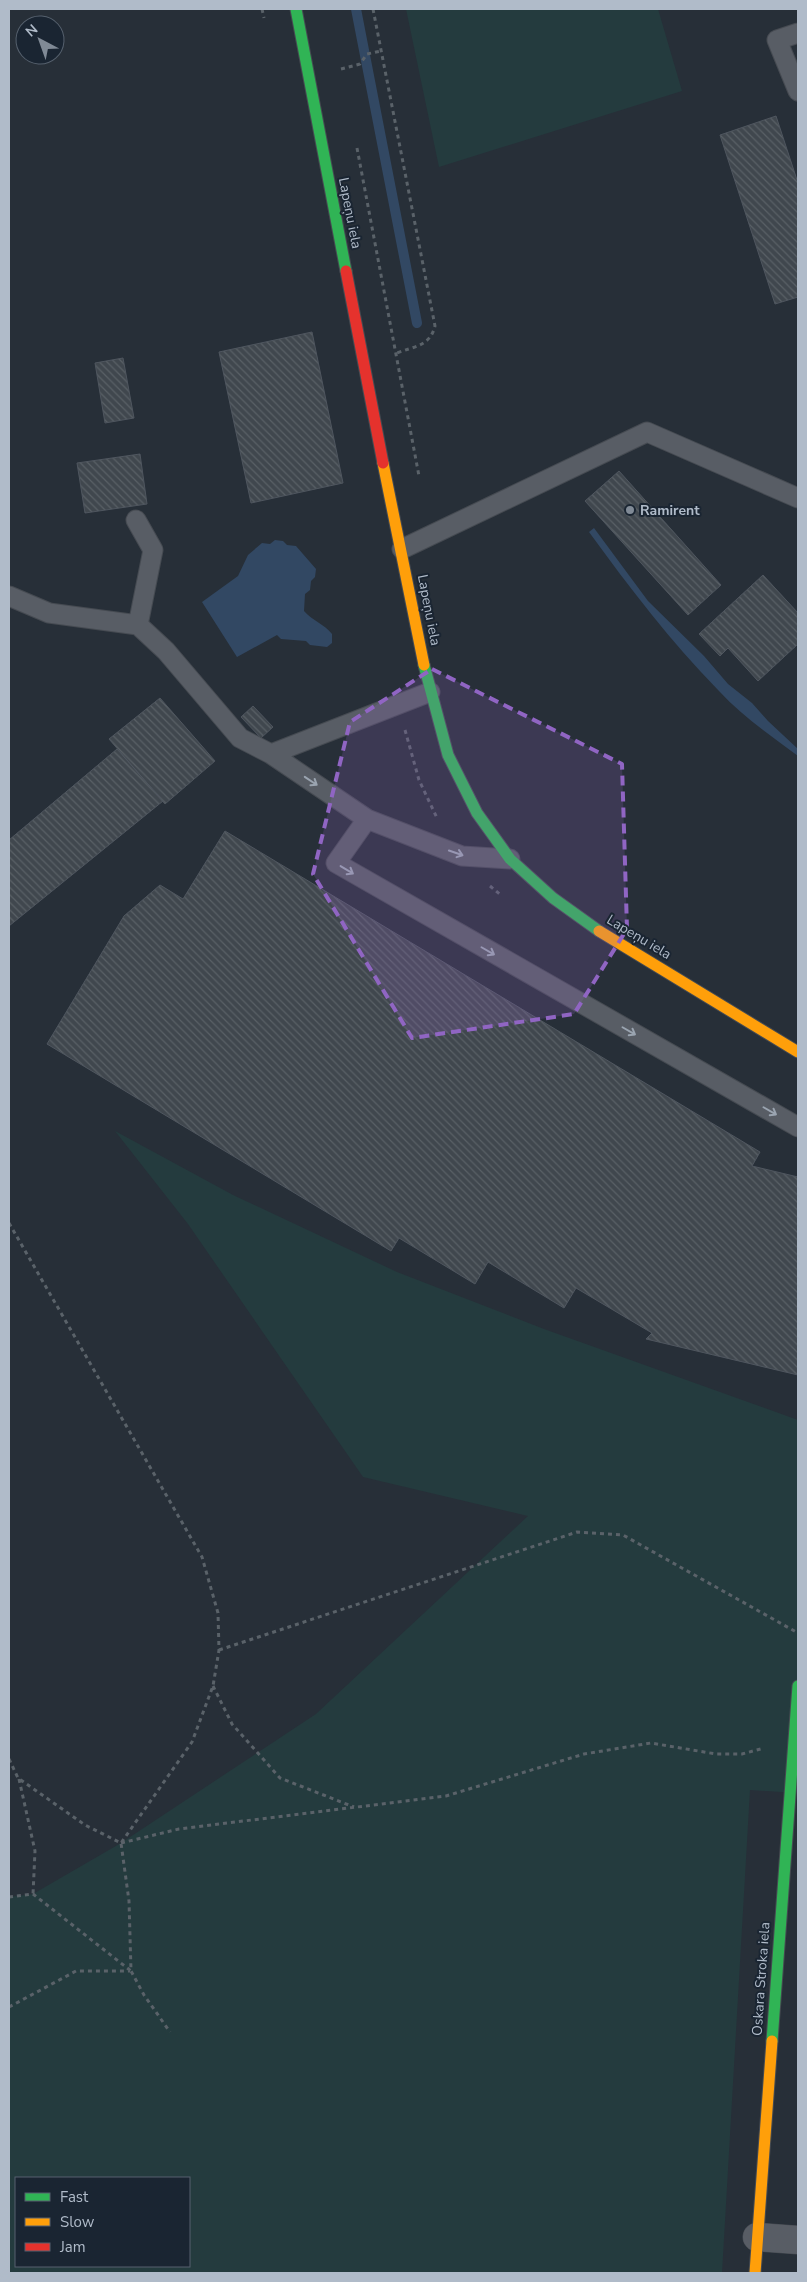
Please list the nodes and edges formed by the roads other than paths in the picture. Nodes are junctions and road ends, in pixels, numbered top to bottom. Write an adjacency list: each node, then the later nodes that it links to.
1 (296, 9): 6 (street, Lapeņu iela)
2 (798, 32): 3 (lane)
3 (798, 91)
4 (798, 498): 6 (lane)
5 (136, 520): 8 (lane)
6 (402, 549): 9 (street, Lapeņu iela)
7 (9, 596): 8 (lane)
8 (138, 625): 10 (lane)
9 (430, 692): 10 (lane); 12 (street, Lapeņu iela)
10 (270, 754): 11 (lane, one-way to 11)
11 (367, 818): 12 (lane, one-way to 12); 14 (lane, one-way to 14)
12 (510, 858): 13 (street, Lapeņu iela)
13 (798, 1052)
14 (798, 1127)
15 (798, 1686): 16 (street, Oskara Stroka iela)
16 (757, 2237): 17 (street); 18 (street, Oskara Stroka iela)
17 (798, 2240)
18 (755, 2273)

